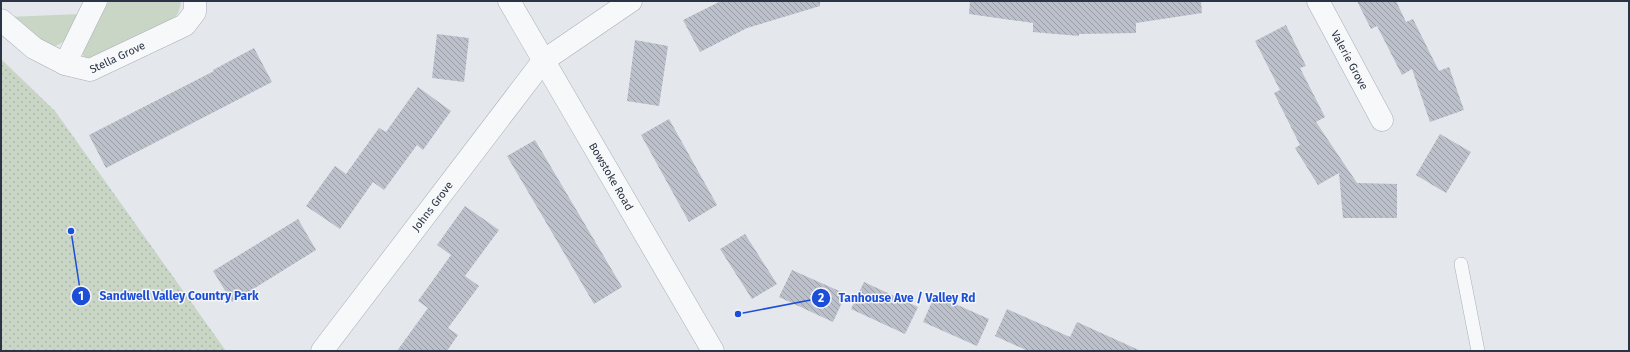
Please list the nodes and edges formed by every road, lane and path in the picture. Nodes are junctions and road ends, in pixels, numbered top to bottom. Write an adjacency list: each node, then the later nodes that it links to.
1 (96, 1): 8 (street)
2 (195, 1): 8 (street, Stella Grove)
3 (509, 1): 7 (street, Bowstoke Road)
4 (631, 1): 7 (street, Johns Grove)
5 (1318, 1): 9 (street, Valerie Grove)
6 (1, 20): 8 (street, Stella Grove)
7 (543, 61): 11 (street, Johns Grove); 12 (street, Bowstoke Road)
8 (65, 64)
9 (1382, 120)
10 (1461, 264): 13 (lane)
11 (322, 351)
12 (713, 351)
13 (1478, 351)

